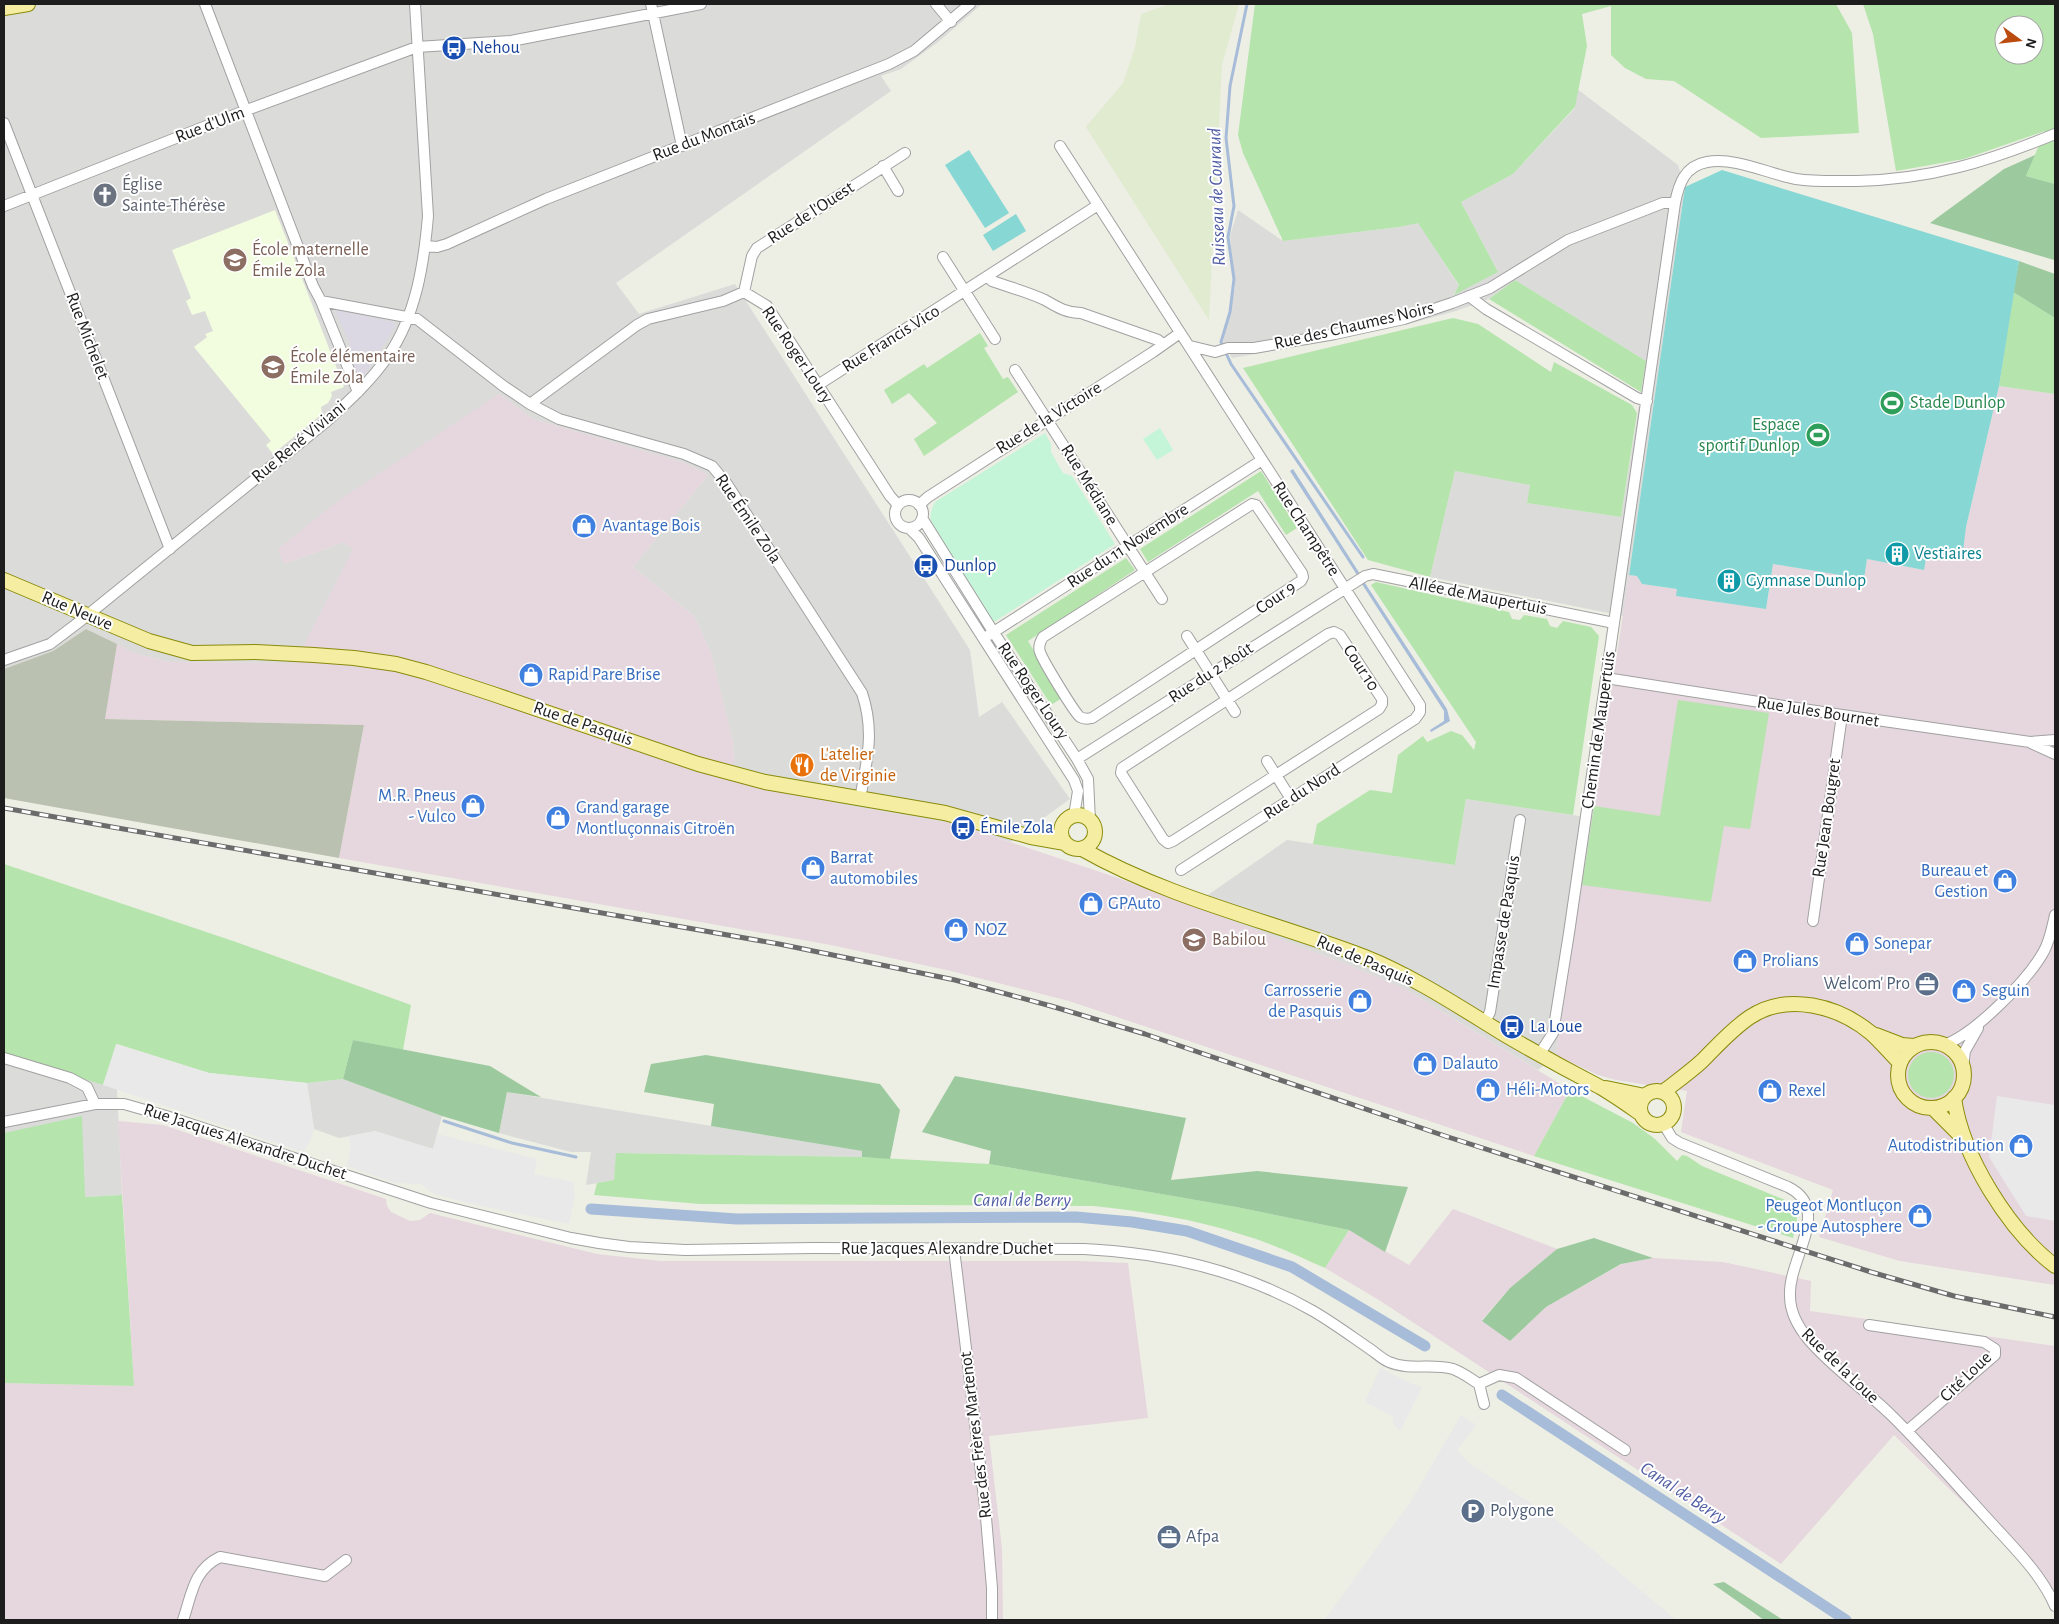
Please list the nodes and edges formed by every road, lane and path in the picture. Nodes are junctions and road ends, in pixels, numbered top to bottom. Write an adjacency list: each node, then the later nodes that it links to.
1 (28, 4): 7 (main road)
2 (205, 4): 11 (street)
3 (415, 4): 10 (street, Rue René Viviani)
4 (701, 4): 8 (street, Rue d'Ulm)
5 (936, 4): 9 (street)
6 (970, 4): 9 (street, Rue du Montais)
7 (4, 8)
8 (652, 8): 10 (street, Rue d'Ulm); 14 (street)
9 (951, 22): 14 (street, Rue du Montais)
10 (417, 47): 11 (street, Rue d'Ulm); 23 (street, Rue René Viviani)
11 (246, 111): 19 (street, Rue d'Ulm); 29 (street)
12 (4, 123): 19 (street, Rue Michelet)
13 (2055, 134): 20 (street, Chemin de Maupertuis)
14 (682, 146): 23 (street, Rue du Montais)
15 (1060, 146): 21 (street)
16 (905, 152): 17 (street, Rue de l'Ouest)
17 (883, 166): 18 (street); 26 (street, Rue de l'Ouest)
18 (898, 191)
19 (32, 194): 22 (street, Rue d'Ulm); 47 (street, Rue Michelet)
20 (1675, 203): 28 (street, Rue des Chaumes Noirs); 38 (street, Chemin de Maupertuis)
21 (1098, 205): 25 (street, Rue Francis Vico); 31 (street, Rue Champêtre)
22 (4, 206)
23 (426, 246): 30 (street, Rue René Viviani)
24 (943, 257): 27 (street)
25 (988, 277): 27 (street, Rue Francis Vico); 33 (street)
26 (744, 292): 36 (street, Rue Roger Loury); 39 (street, Rue Roger Loury)
27 (964, 292): 32 (street); 36 (street, Rue Francis Vico)
28 (1469, 296): 34 (street, Rue des Chaumes Noirs); 38 (street)
29 (321, 301): 30 (street, Rue Émile Zola); 37 (street)
30 (408, 317): 37 (street, Rue René Viviani); 39 (street, Rue Émile Zola)
31 (1180, 333): 33 (street, Rue de la Victoire); 34 (street, Rue Champêtre)
32 (995, 339)
33 (1163, 345): 40 (street, Rue de la Victoire)
34 (1190, 346): 41 (street, Rue Champêtre)
35 (1015, 370): 40 (street, Rue Médiane)
36 (818, 385): 42 (street, Rue Roger Loury)
37 (358, 392): 47 (street, Rue René Viviani)
38 (1647, 401): 53 (street, Chemin de Maupertuis)
39 (530, 404): 71 (street, Rue Émile Zola)
40 (1047, 419): 43 (street, Rue de la Victoire); 46 (street, Rue Médiane)
41 (1262, 460): 46 (street, Rue du 11 Novembre); 50 (street, Rue Champêtre)
42 (898, 505): 43 (street); 45 (street, Rue Roger Loury)
43 (919, 505): 44 (street, Rue Roger Loury)
44 (922, 518): 45 (street); 54 (street, Rue Roger Loury)
45 (910, 528): 54 (street, Rue Roger Loury)
46 (1128, 546): 48 (street, Rue Médiane); 54 (street, Rue du 11 Novembre)
47 (170, 548): 52 (street, Rue René Viviani)
48 (1145, 572): 51 (street, Rue Médiane); 57 (street, Cour 9); 57 (street, Cour 9)
49 (4, 580): 52 (main road, Rue Neuve)
50 (1344, 588): 53 (street, Allée de Maupertuis); 59 (street, Rue du 2 Août); 63 (street, Rue Champêtre)
51 (1162, 599)
52 (87, 615): 56 (main road, Rue Neuve); 58 (street, Rue René Viviani)
53 (1614, 623): 60 (street, Chemin de Maupertuis)
54 (989, 635): 68 (street, Rue Roger Loury); 73 (street, Rue Roger Loury)
55 (1187, 636): 57 (street)
56 (149, 641): 71 (main road, Rue de Pasquis)
57 (1196, 651): 59 (street)
58 (4, 660)
59 (1210, 674): 61 (street); 68 (street, Rue du 2 Août)
60 (1606, 678): 64 (street, Rue Jules Bournet); 91 (street, Chemin de Maupertuis)
61 (1227, 700): 62 (street); 70 (street, Cour 10); 70 (street, Cour 10)
62 (1235, 712)
63 (1420, 712): 72 (street, Rue du Nord)
64 (1842, 716): 66 (street, Rue Jules Bournet); 84 (street, Rue Jean Bougret)
65 (2055, 740): 66 (street, Rue Jules Bournet)
66 (2030, 742): 67 (street, Rue Jules Bournet)
67 (2055, 754)
68 (1077, 759): 75 (street, Rue Roger Loury)
69 (1267, 761): 70 (street)
70 (1276, 776): 72 (street)
71 (860, 799): 77 (main road, Rue de Pasquis)
72 (1291, 799): 82 (street, Rue du Nord)
73 (1074, 816): 75 (main road); 76 (main road)
74 (1520, 820): 86 (street, Impasse de Pasquis)
75 (1090, 821): 78 (main road)
76 (1063, 825): 77 (main road, Rue de Pasquis); 79 (main road)
77 (1014, 832): 79 (main road, Rue de Pasquis)
78 (1094, 838): 80 (main road); 81 (main road)
79 (1065, 843): 80 (main road)
80 (1082, 849): 81 (main road, Rue de Pasquis)
81 (1114, 867): 86 (main road, Rue de Pasquis)
82 (1181, 870)
83 (2055, 915): 85 (street)
84 (1812, 921)
85 (2052, 939): 87 (street)
86 (1485, 1022): 91 (main road, Rue de Pasquis)
87 (1979, 1025): 89 (street); 94 (street)
88 (1871, 1033): 90 (main road); 93 (main road); 97 (main road)
89 (1944, 1044): 90 (main road); 94 (main road)
90 (1914, 1046): 93 (main road)
91 (1539, 1055): 95 (main road, Rue de Pasquis)
92 (4, 1058): 99 (street)
93 (1900, 1064): 100 (main road)
94 (1963, 1066): 98 (main road)
95 (1601, 1087): 96 (main road, Rue de Pasquis); 101 (main road, Rue de Pasquis)
96 (1645, 1096): 97 (main road); 101 (main road)
97 (1668, 1096): 103 (main road)
98 (1954, 1098): 100 (main road); 104 (main road)
99 (95, 1104): 102 (street, Rue Jacques Alexandre Duchet); 105 (street, Rue Jacques Alexandre Duchet)
100 (1933, 1108): 104 (main road)
101 (1641, 1114): 103 (main road)
102 (4, 1122)
103 (1663, 1123): 110 (street, Rue de la Loue)
104 (1965, 1142): 106 (main road)
105 (954, 1249): 108 (street, Rue Jacques Alexandre Duchet); 115 (street, Rue des Frères Martenot)
106 (2055, 1266)
107 (1870, 1325): 110 (street, Cité Loue)
108 (1479, 1384): 109 (street); 111 (street)
109 (1484, 1404)
110 (1907, 1431): 113 (street, Rue de la Loue)
111 (1625, 1450)
112 (346, 1560): 114 (street)
113 (2055, 1606)
114 (182, 1620)
115 (992, 1620)

